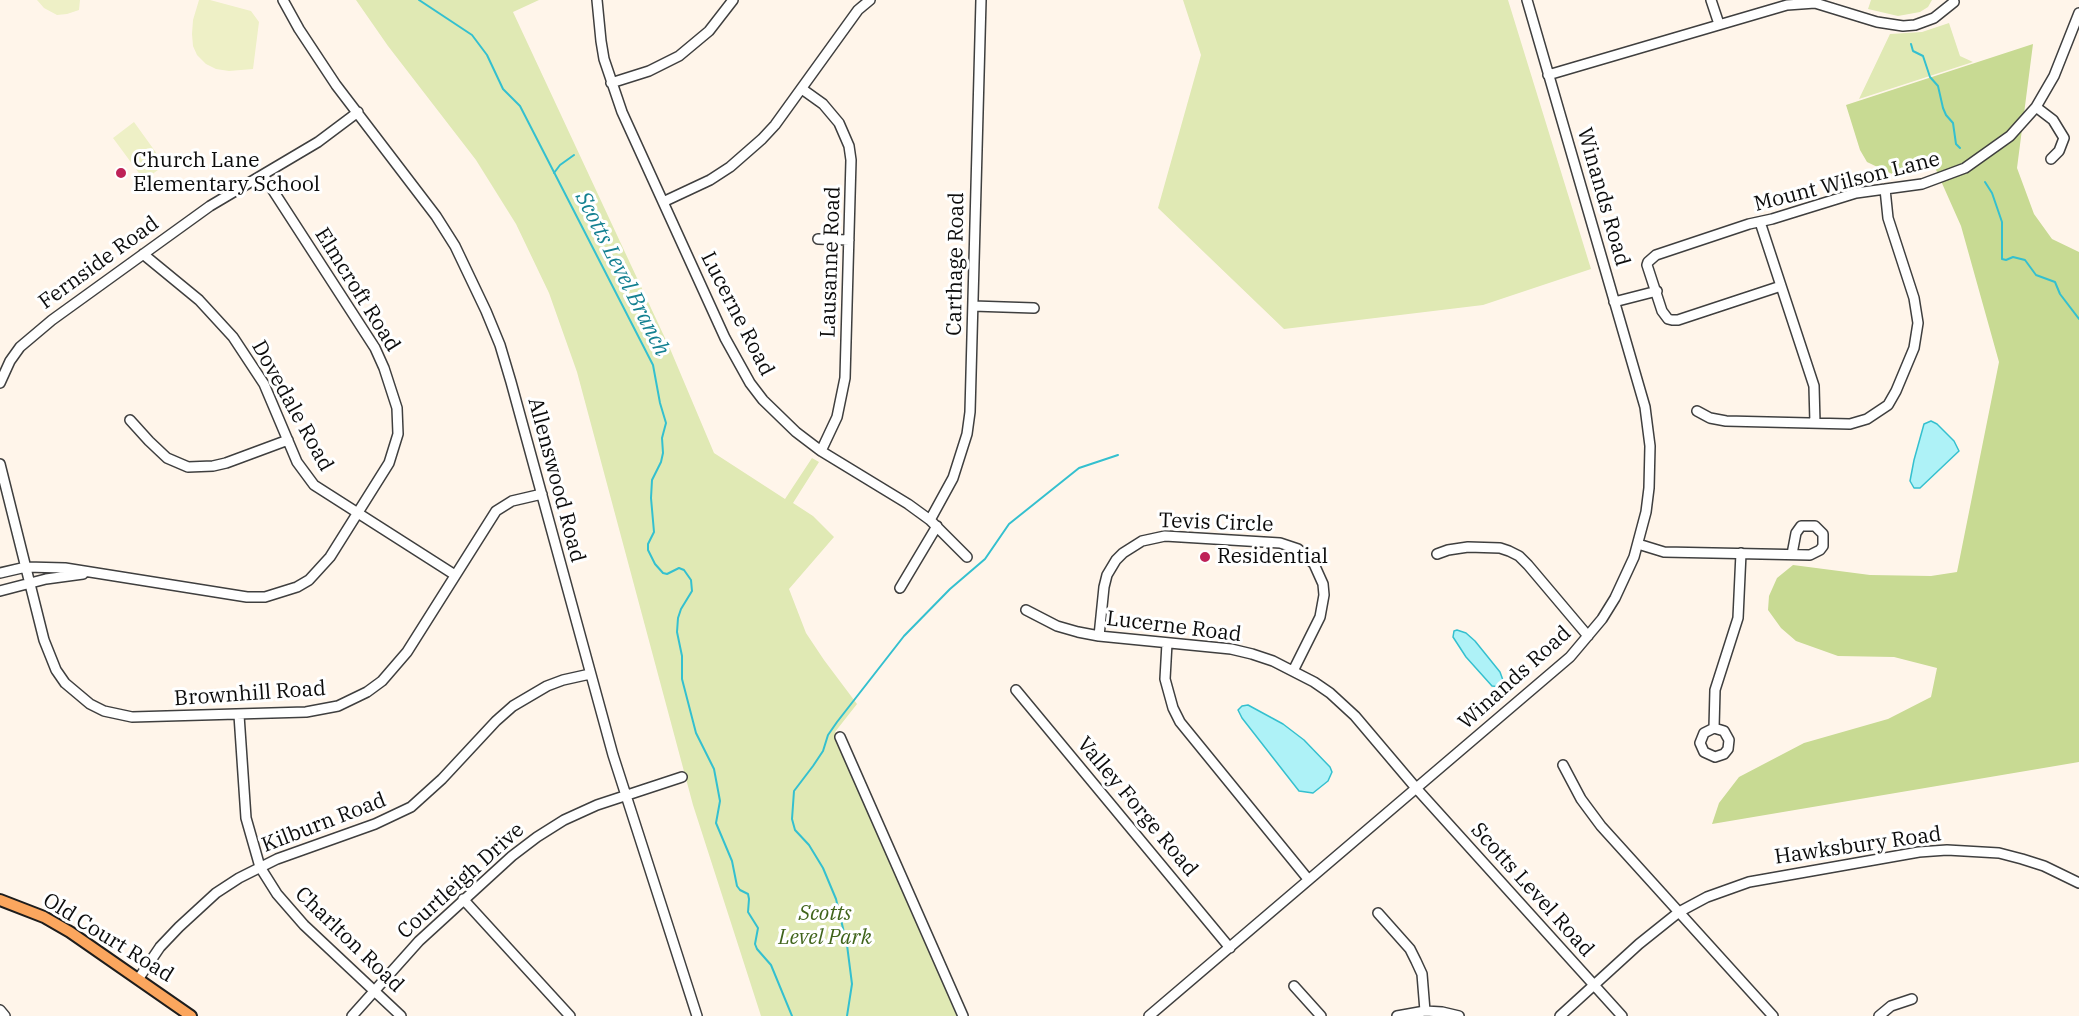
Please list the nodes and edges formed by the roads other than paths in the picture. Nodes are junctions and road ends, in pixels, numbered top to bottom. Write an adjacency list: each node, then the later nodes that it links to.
1 (283, 0): 15 (street, Allenswood Road)
2 (597, 0): 12 (street, Lucerne Road)
3 (733, 0): 12 (street)
4 (870, 0): 13 (street)
5 (981, 0): 27 (street, Carthage Road)
6 (1527, 0): 11 (street, Winands Road)
7 (1712, 0): 10 (street)
8 (1954, 2): 10 (street)
9 (2079, 13): 14 (street, Mount Wilson Lane)
10 (1719, 24): 11 (street)
11 (1548, 75): 26 (street, Winands Road)
12 (611, 83): 19 (street, Lucerne Road)
13 (802, 89): 19 (street); 22 (street, Lausanne Road)
14 (2036, 107): 16 (street); 18 (street, Mount Wilson Lane)
15 (358, 112): 17 (street, Fernside Road); 36 (street, Allenswood Road)
16 (2051, 159)
17 (263, 174): 23 (street, Fernside Road); 37 (street, Elmcroft Road)
18 (1885, 189): 20 (street, Mount Wilson Lane); 32 (street)
19 (663, 202): 34 (street, Lucerne Road)
20 (1760, 222): 24 (street); 25 (street, Mount Wilson Lane)
21 (818, 239): 22 (street)
22 (849, 240): 34 (street, Lausanne Road)
23 (143, 254): 29 (street, Fernside Road); 33 (street, Dovedale Road)
24 (1781, 286): 25 (street); 32 (street)
25 (1657, 291): 26 (street)
26 (1614, 302): 39 (street, Winands Road)
27 (973, 306): 28 (street); 38 (street, Carthage Road)
28 (1034, 308)
29 (0, 383)
30 (1697, 411): 32 (street)
31 (130, 420): 33 (street)
32 (1815, 423)
33 (288, 440): 37 (street, Dovedale Road)
34 (821, 451): 38 (street, Lucerne Road)
35 (0, 464): 44 (street)
36 (542, 494): 47 (street, Brownhill Road); 56 (street, Allenswood Road)
37 (357, 514): 46 (street, Elmcroft Road); 47 (street, Dovedale Road)
38 (934, 523): 43 (street, Lucerne Road); 49 (street, Carthage Road)
39 (1638, 544): 40 (street); 53 (street, Winands Road)
40 (1741, 553): 42 (street); 59 (street)
41 (1437, 554): 53 (street)
42 (1792, 554)
43 (967, 557)
44 (26, 567): 45 (street, Elmcroft Road); 46 (street, Elmcroft Road); 48 (street, Brownhill Road)
45 (0, 573)
46 (92, 573): 48 (street, Elmcroft Road)
47 (455, 575): 58 (street, Brownhill Road)
48 (30, 583): 50 (street, Elmcroft Road); 58 (street, Brownhill Road)
49 (900, 588)
50 (0, 591)
51 (1026, 610): 52 (street, Lucerne Road)
52 (1099, 636): 54 (street, Lucerne Road); 55 (street, Tevis Circle)
53 (1588, 636): 63 (street, Winands Road)
54 (1167, 643): 55 (street, Lucerne Road); 66 (street)
55 (1293, 671): 63 (street, Lucerne Road)
56 (590, 674): 64 (street, Allenswood Road); 65 (street, Kilburn Road)
57 (1016, 690): 72 (street, Valley Forge Road)
58 (239, 715): 65 (street, Charlton Road)
59 (1714, 728)
60 (840, 737): 86 (street)
61 (1563, 765): 70 (street)
62 (682, 777): 64 (street, Courtleigh Drive)
63 (1416, 788): 66 (street, Winands Road); 74 (street, Scotts Level Road)
64 (626, 795): 68 (street, Courtleigh Drive); 85 (street, Allenswood Road)
65 (261, 867): 73 (street, Kilburn Road); 76 (street, Charlton Road)
66 (1308, 879): 72 (street, Winands Road)
67 (2079, 883): 70 (street, Hawksbury Road)
68 (464, 899): 76 (street, Courtleigh Drive); 84 (street)
69 (0, 900): 73 (main road, Old Court Road)
70 (1679, 912): 74 (street, Hawksbury Road); 93 (street)
71 (1378, 913): 79 (street)
72 (1230, 948): 87 (street, Winands Road)
73 (139, 978): 81 (main road, Old Court Road)
74 (1594, 985): 91 (street, Hawksbury Road); 92 (street, Scotts Level Road)
75 (1294, 986): 88 (street)
76 (374, 991): 82 (street, Courtleigh Drive); 83 (street, Charlton Road)
77 (1912, 999): 94 (street)
78 (0, 1010): 80 (street)
79 (1425, 1011): 89 (street); 90 (street)
80 (5, 1016)
81 (191, 1016)
82 (352, 1016)
83 (401, 1016)
84 (570, 1016)
85 (697, 1016)
86 (963, 1016)
87 (1149, 1016)
88 (1321, 1016)
89 (1397, 1016)
90 (1459, 1016)
91 (1560, 1016)
92 (1622, 1016)
93 (1773, 1016)
94 (1879, 1016)

